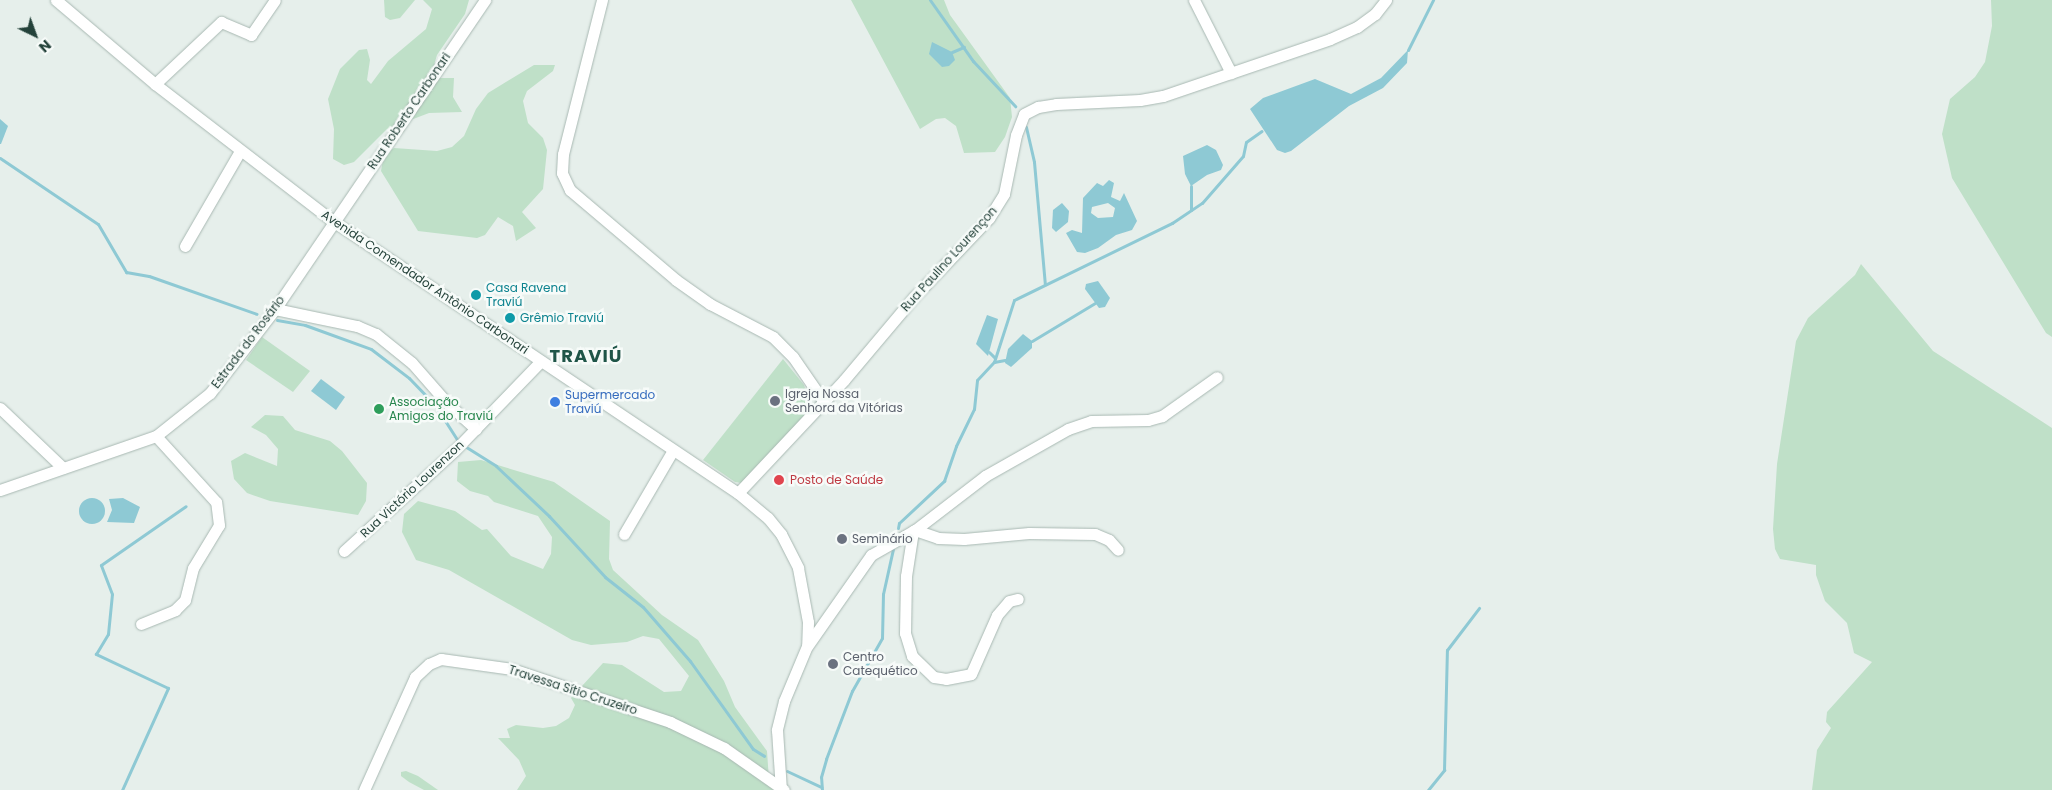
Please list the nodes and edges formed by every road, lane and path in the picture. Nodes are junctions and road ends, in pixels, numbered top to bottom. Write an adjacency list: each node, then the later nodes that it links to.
1 (56, 0): 8 (street, Avenida Comendador Antônio Carbonari)
2 (275, 0): 8 (street)
3 (602, 0): 15 (street)
4 (1194, 0): 7 (street)
5 (1386, 0): 7 (street, Rua Paulino Lourençon)
6 (480, 3): 10 (street, Rua Roberto Carbonari)
7 (1231, 73): 15 (street, Rua Paulino Lourençon)
8 (155, 84): 9 (street, Avenida Comendador Antônio Carbonari)
9 (240, 151): 10 (street, Avenida Comendador Antônio Carbonari); 11 (street)
10 (333, 222): 12 (street, Estrada do Rosário); 13 (street, Avenida Comendador Antônio Carbonari)
11 (185, 246)
12 (275, 309): 17 (street); 18 (street, Estrada do Rosário)
13 (541, 361): 17 (street, Rua Victório Lourenzon); 19 (street, Avenida Comendador Antônio Carbonari)
14 (1216, 377): 23 (street)
15 (824, 402): 22 (street, Rua Paulino Lourençon)
16 (0, 408): 20 (street)
17 (476, 429): 26 (street, Rua Victório Lourenzon)
18 (156, 436): 20 (street, Estrada do Rosário); 28 (street)
19 (672, 450): 22 (street, Avenida Comendador Antônio Carbonari); 24 (street)
20 (63, 468): 21 (street, Estrada do Rosário)
21 (0, 490)
22 (738, 493): 29 (street, Avenida Comendador Antônio Carbonari)
23 (914, 531): 25 (street); 27 (street); 29 (street)
24 (624, 534)
25 (1118, 550)
26 (344, 551)
27 (1018, 598)
28 (141, 624)
29 (807, 646): 31 (street, Avenida Comendador Antônio Carbonari)
30 (364, 790): 31 (street, Travessa Sítio Cruzeiro)
31 (782, 790)

